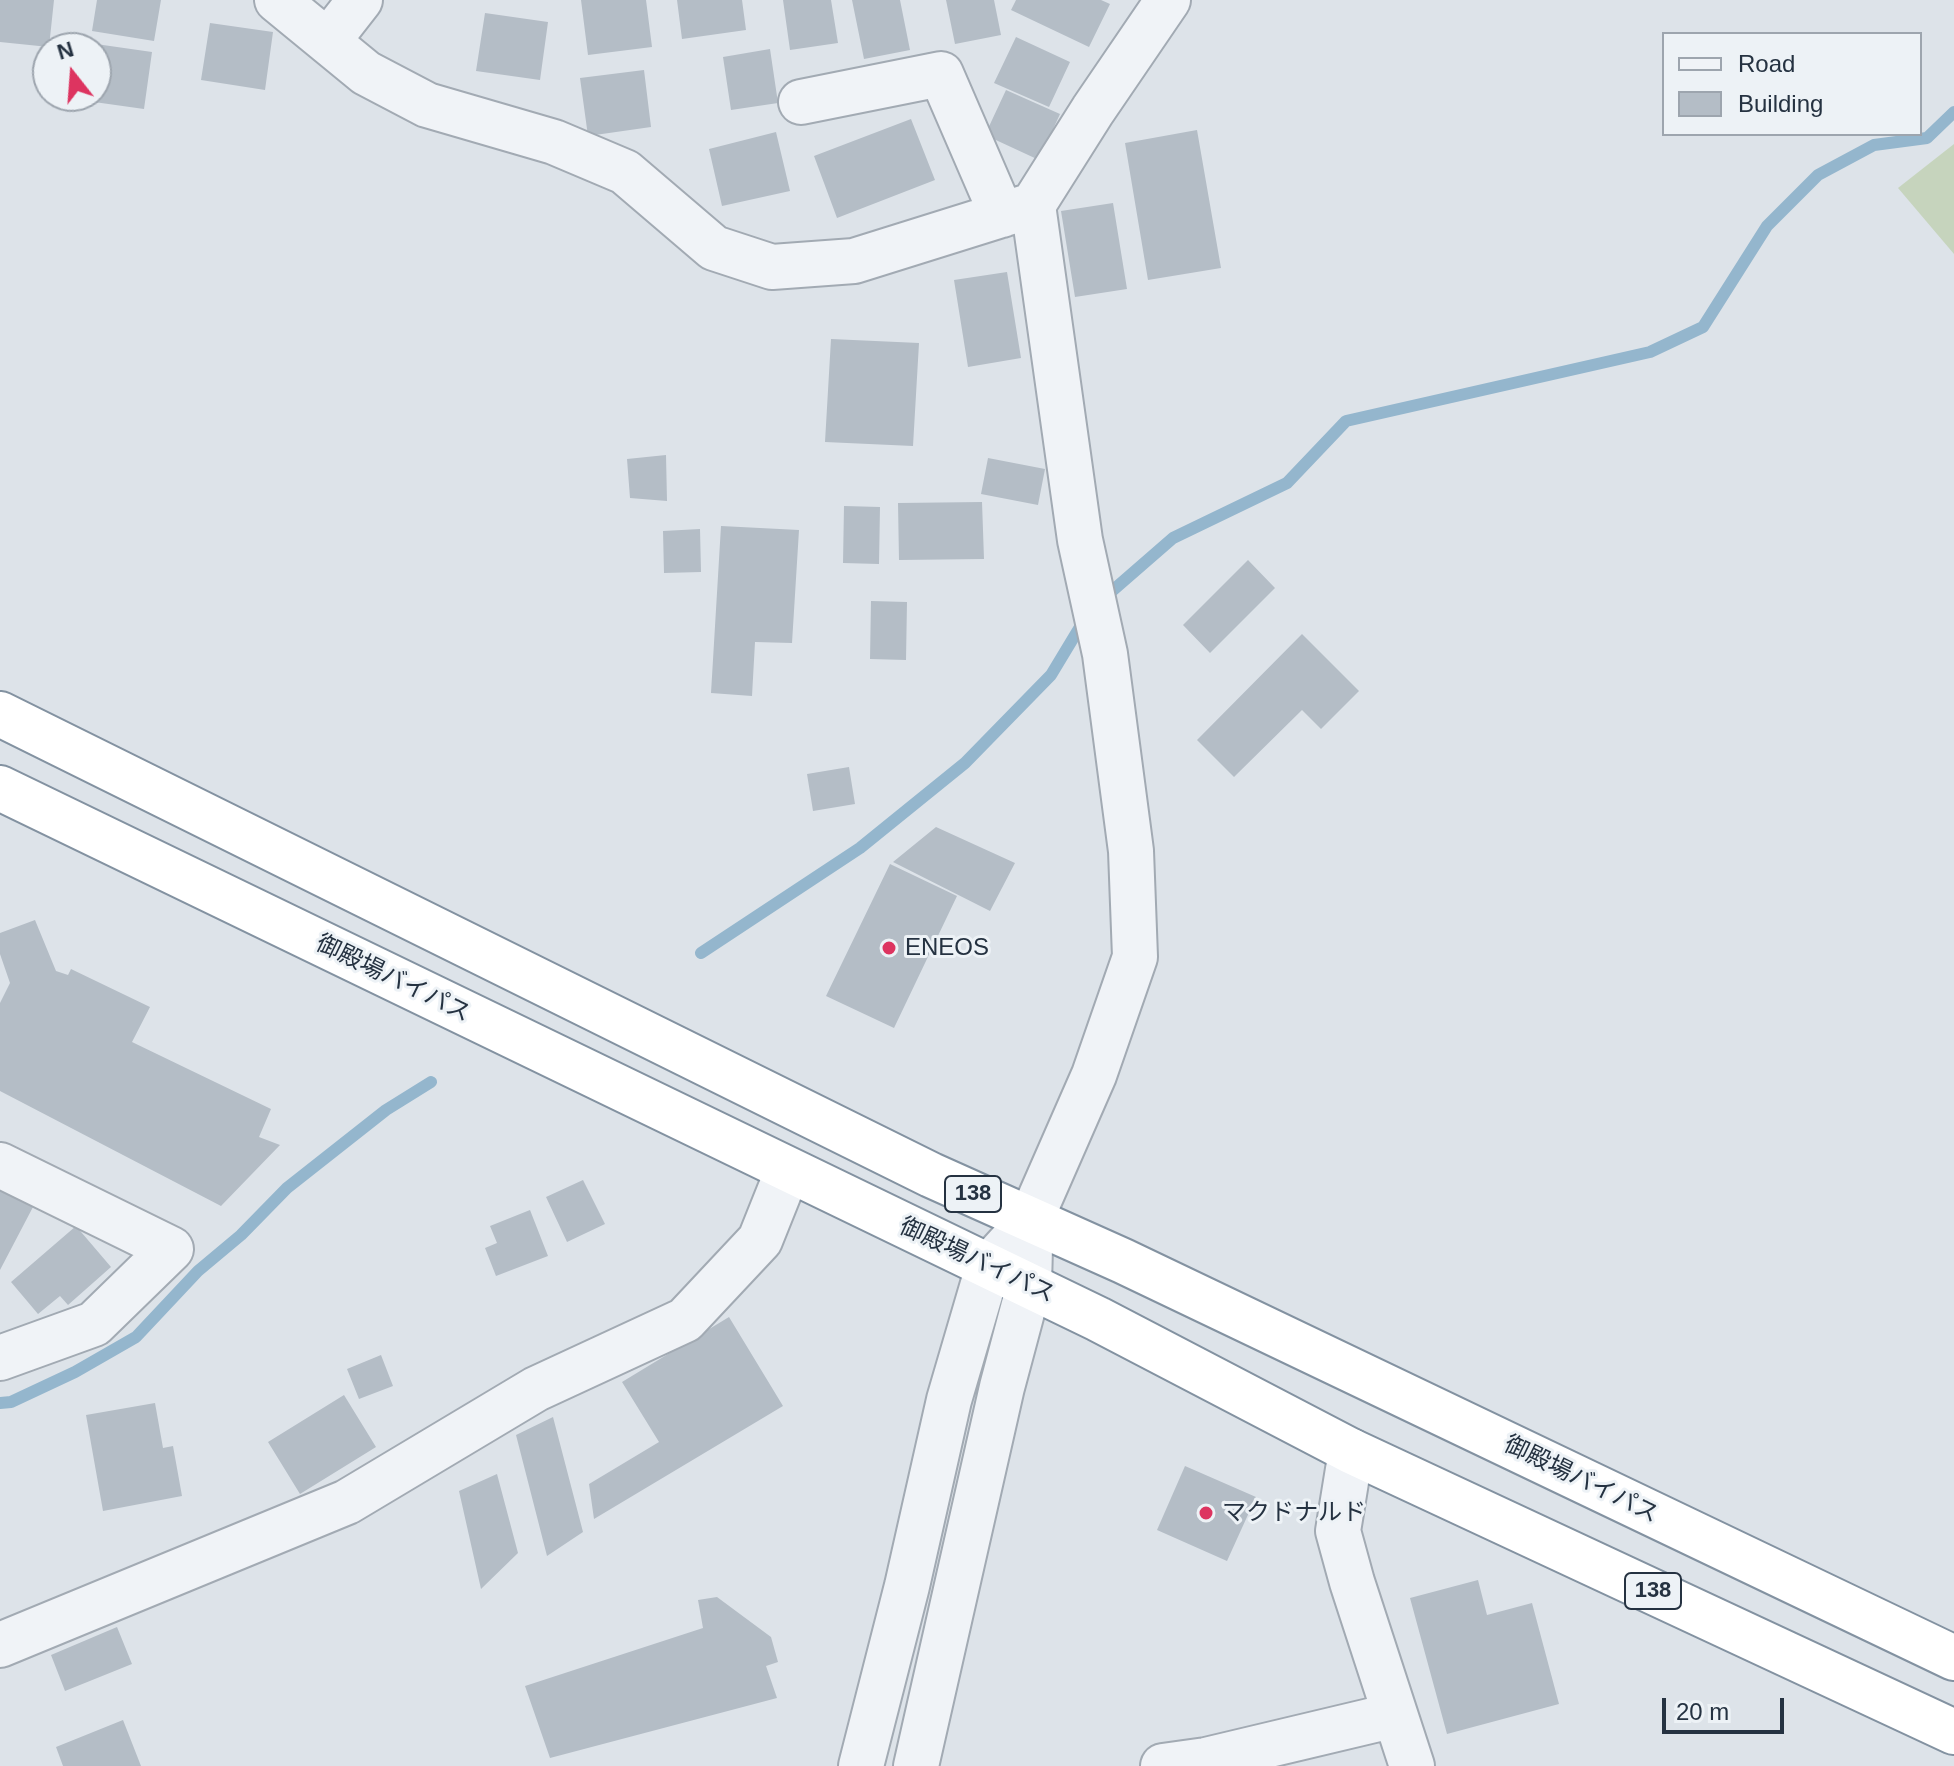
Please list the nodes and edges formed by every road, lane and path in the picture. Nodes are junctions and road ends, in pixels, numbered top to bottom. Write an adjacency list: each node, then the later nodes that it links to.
1 (277, 0): 4 (street)
2 (360, 0): 4 (street)
3 (1168, 0): 6 (street)
4 (328, 41): 6 (street)
5 (801, 102): 6 (street)
6 (1017, 210): 11 (street)
7 (0, 714): 11 (highway, 御殿場バイパス / 138)
8 (0, 788): 10 (highway, 御殿場バイパス / 138)
9 (0, 1165): 14 (street)
10 (788, 1170): 12 (highway, 御殿場バイパス / 138); 16 (street)
11 (1030, 1221): 12 (street); 13 (street); 17 (highway, 御殿場バイパス / 138)
12 (988, 1267): 13 (highway, 御殿場バイパス / 138); 20 (street)
13 (1029, 1286): 15 (highway, 御殿場バイパス / 138); 21 (street)
14 (0, 1358)
15 (1351, 1451): 18 (street); 19 (highway, 御殿場バイパス / 138)
16 (0, 1645)
17 (1954, 1658)
18 (1395, 1715): 22 (street); 23 (street)
19 (1954, 1732)
20 (861, 1766)
21 (916, 1766)
22 (1163, 1766)
23 (1412, 1766)

